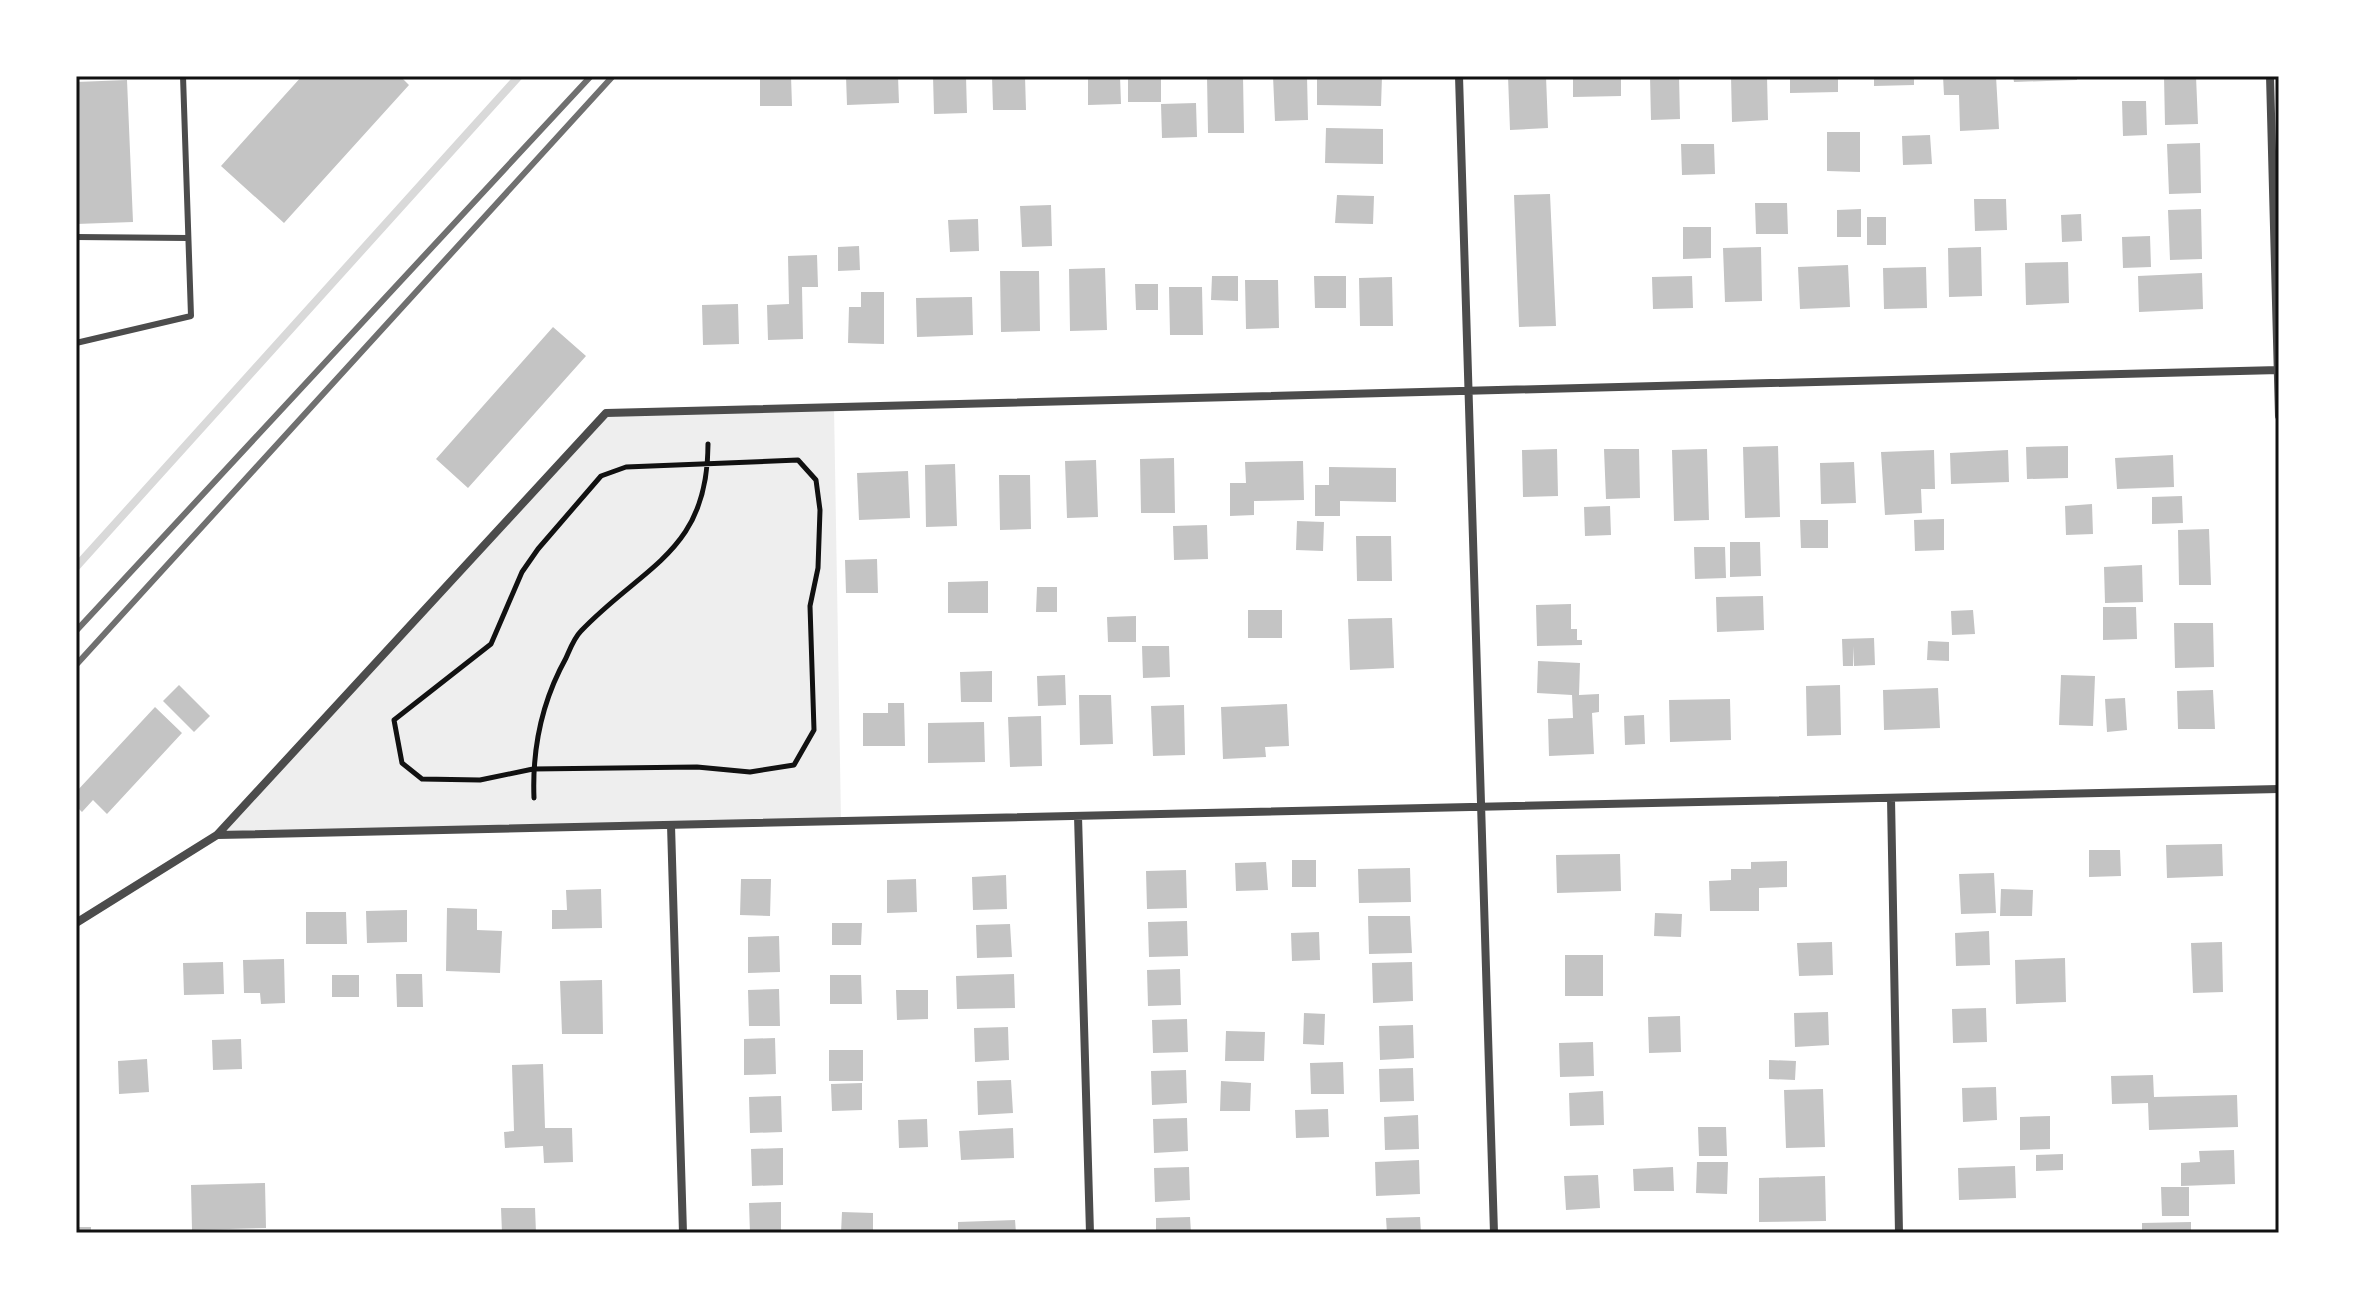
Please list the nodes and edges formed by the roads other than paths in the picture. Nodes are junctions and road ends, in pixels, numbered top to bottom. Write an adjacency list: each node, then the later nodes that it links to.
1 (183, 76): 5 (lane)
2 (1459, 76): 8 (street)
3 (2270, 76): 7 (street)
4 (76, 237): 5 (lane)
5 (188, 238): 6 (lane)
6 (76, 343)
7 (2278, 370): 8 (street); 9 (street)
8 (1468, 392): 12 (street); 15 (street)
9 (2279, 416)
10 (2279, 789): 11 (street)
11 (1891, 798): 12 (street); 20 (street)
12 (1481, 807): 13 (street); 19 (street)
13 (1078, 816): 14 (street); 18 (street)
14 (671, 825): 15 (street); 17 (street)
15 (217, 835): 16 (street)
16 (76, 923)
17 (683, 1233)
18 (1090, 1233)
19 (1494, 1233)
20 (1899, 1233)

